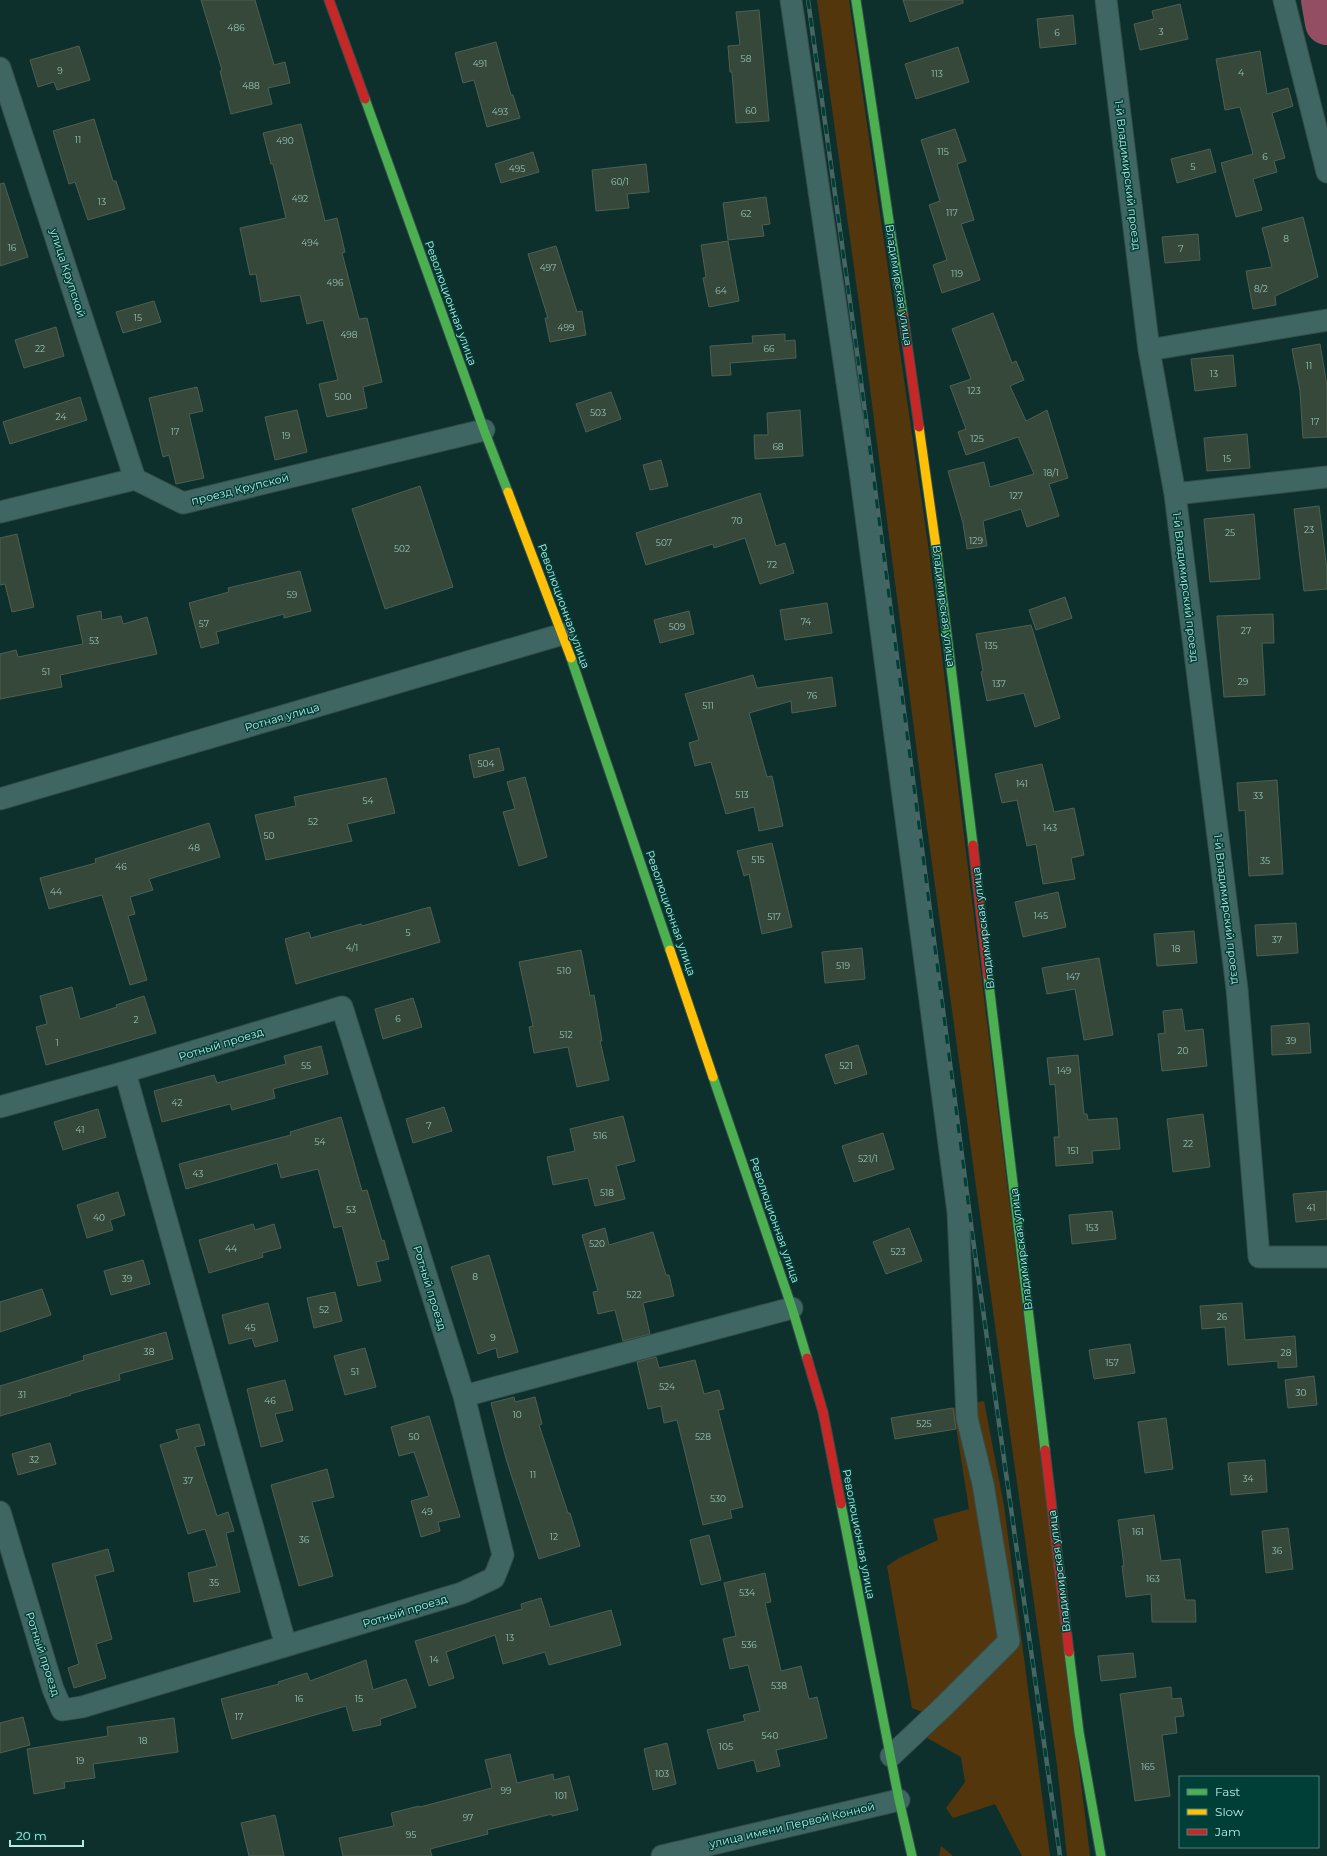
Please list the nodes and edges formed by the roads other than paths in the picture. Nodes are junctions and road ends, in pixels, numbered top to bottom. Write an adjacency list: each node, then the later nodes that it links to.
1 (329, 0): 10 (street, Революционная улица)
2 (791, 0): 24 (street)
3 (856, 0): 28 (street, Владимирская улица)
4 (1106, 0): 9 (street, 1-й Владимирский проезд)
5 (1284, 0): 7 (street)
6 (0, 68): 12 (street, улица Крупской)
7 (1327, 172)
8 (1327, 320): 9 (street)
9 (1149, 350): 13 (street, 1-й Владимирский проезд)
10 (484, 430): 12 (street, проезд Крупской); 15 (street, Революционная улица)
11 (1327, 477): 13 (street)
12 (135, 479): 14 (street)
13 (1174, 494): 19 (street, 1-й Владимирский проезд)
14 (0, 512)
15 (563, 634): 16 (street, Ротная улица); 20 (street, Революционная улица)
16 (0, 799)
17 (125, 1072): 18 (street, Ротный проезд); 21 (street, Ротный проезд); 23 (street)
18 (0, 1107)
19 (1327, 1257)
20 (792, 1308): 21 (street); 24 (street, Революционная улица)
21 (464, 1396): 23 (street, Ротный проезд)
22 (0, 1512): 23 (street, Ротный проезд)
23 (286, 1646)
24 (890, 1756): 25 (street, Революционная улица)
25 (899, 1800): 26 (street, улица имени Первой Конной); 27 (street, Революционная улица)
26 (662, 1856)
27 (912, 1856)
28 (1102, 1856)

